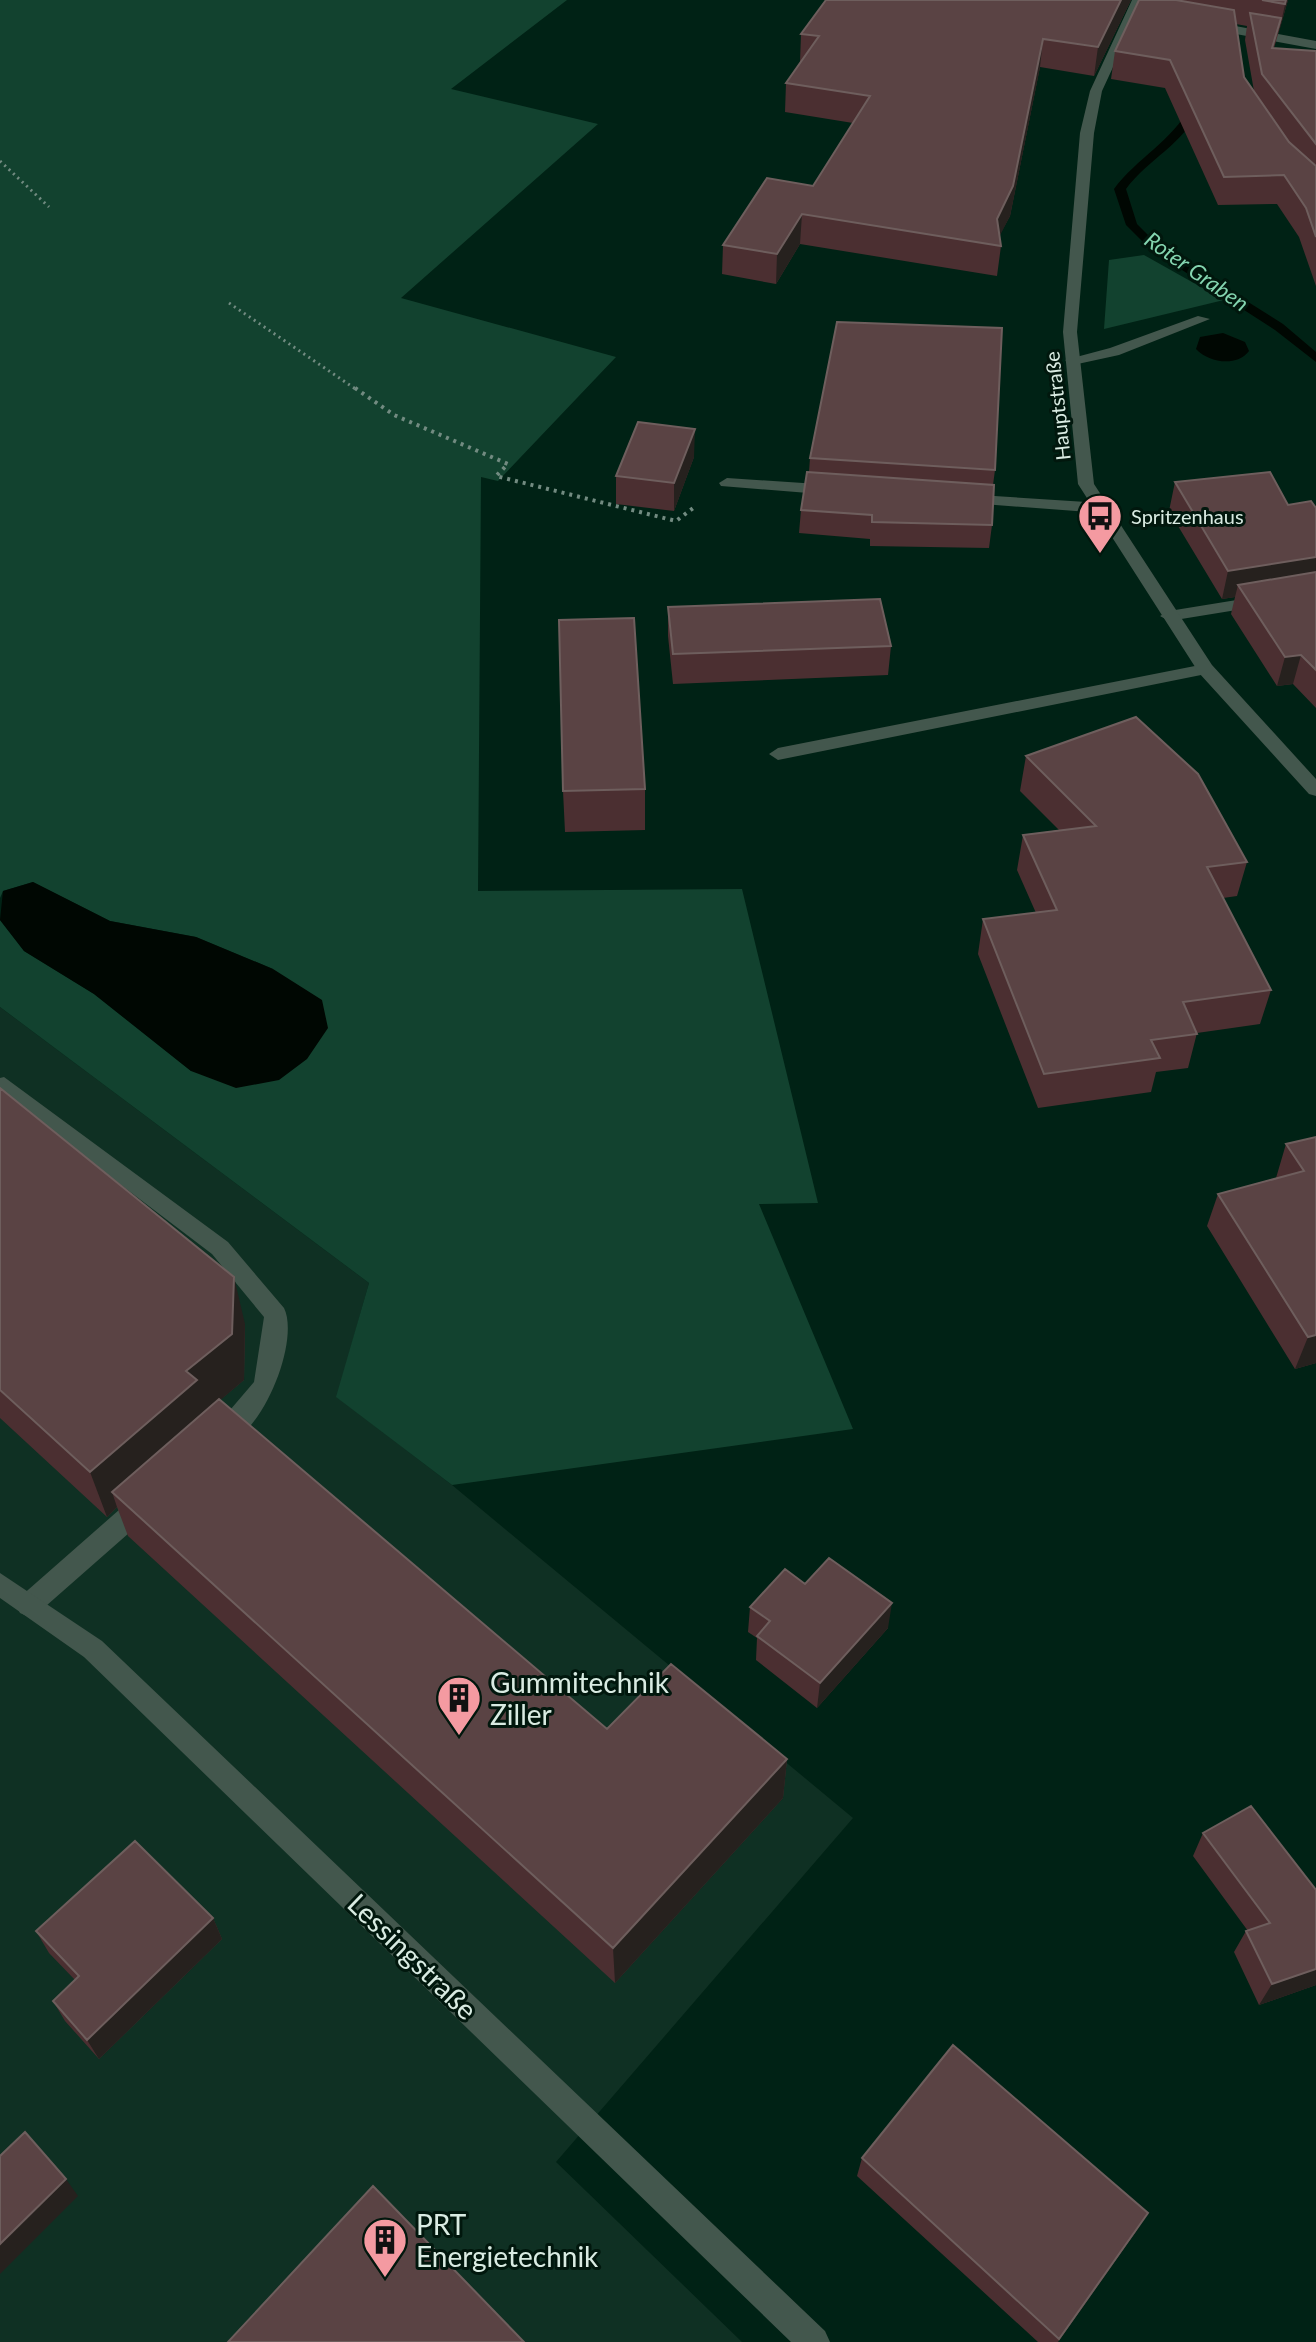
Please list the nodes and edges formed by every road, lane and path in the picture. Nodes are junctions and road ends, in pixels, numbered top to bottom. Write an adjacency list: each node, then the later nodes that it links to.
1 (1138, 9): 8 (street, Hauptstraße)
2 (1192, 22): 3 (street)
3 (1316, 45)
4 (0, 161): 5 (path)
5 (49, 207)
6 (229, 303): 9 (path)
7 (1203, 319): 8 (street)
8 (1073, 360): 12 (street, Hauptstraße)
9 (727, 483): 10 (street)
10 (852, 492)
11 (946, 498): 12 (street)
12 (1102, 508): 14 (street, Hauptstraße)
13 (1316, 592): 14 (street)
14 (1169, 616): 15 (street, Hauptstraße)
15 (1205, 669): 16 (street); 17 (street, Hauptstraße)
16 (778, 754)
17 (1316, 790)
18 (4, 1085): 19 (street)
19 (196, 1457)
20 (161, 1489): 22 (street)
21 (0, 1584): 22 (street, Lessingstraße)
22 (29, 1605): 23 (street, Lessingstraße)
23 (805, 2339)

